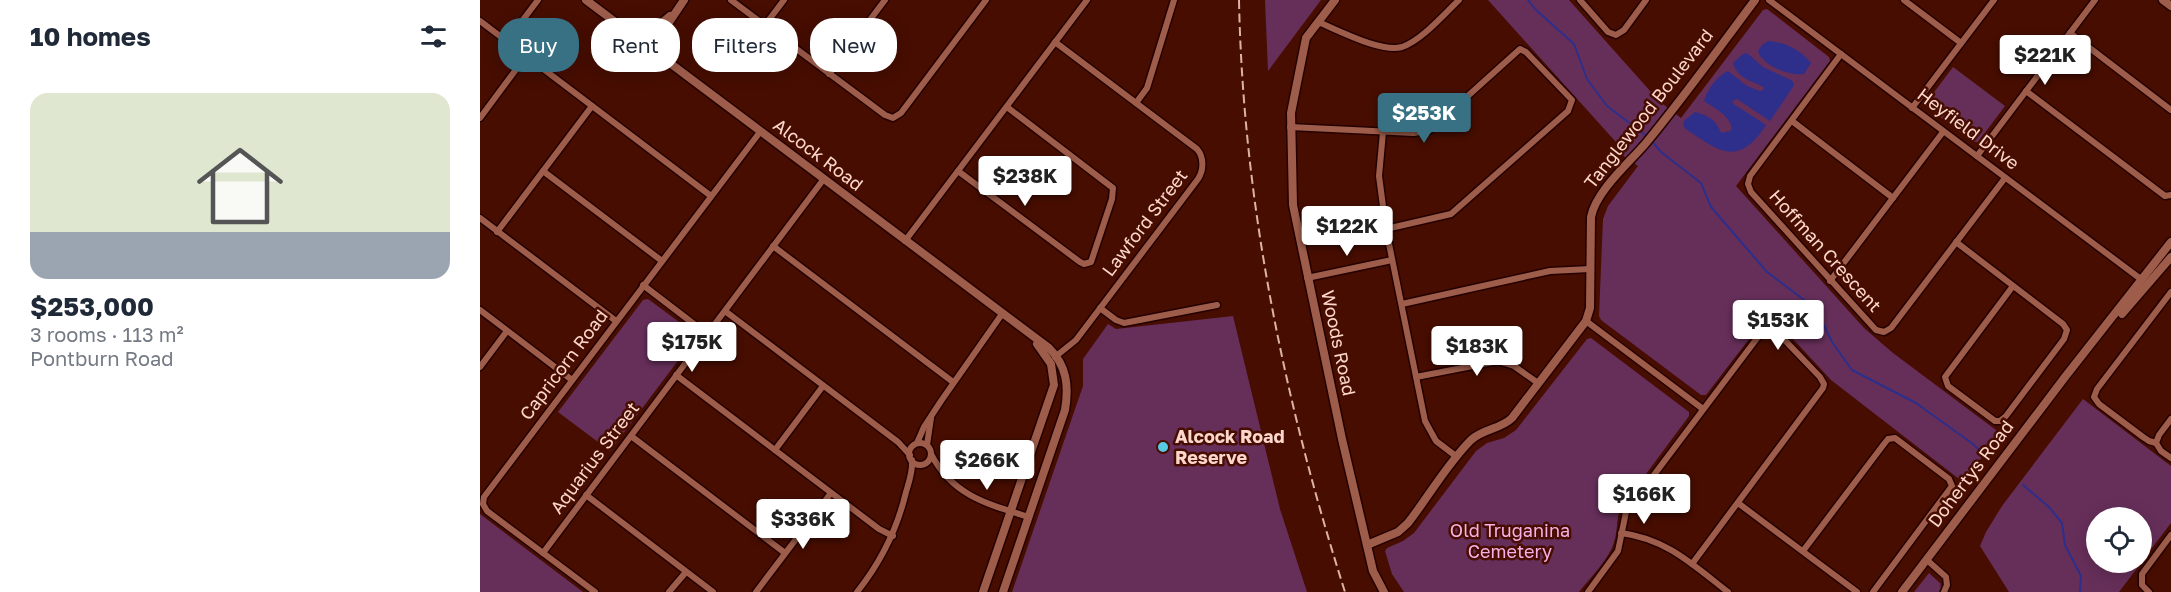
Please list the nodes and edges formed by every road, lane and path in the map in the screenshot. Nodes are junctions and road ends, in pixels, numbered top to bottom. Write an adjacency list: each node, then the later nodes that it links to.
1 (538, 0): 21 (street)
2 (586, 0): 22 (street, Alcock Road)
3 (684, 0): 23 (street)
4 (731, 0): 24 (street)
5 (784, 0): 25 (street)
6 (885, 0): 37 (street)
7 (986, 0): 37 (street)
8 (1087, 0): 30 (street)
9 (1174, 0): 39 (street)
10 (1335, 0): 27 (street, Woods Road)
11 (1459, 0): 27 (street)
12 (1580, 0): 13 (street)
13 (1646, 0)
14 (1755, 0): 68 (street, Tanglewood Boulevard)
15 (1769, 0): 33 (street, Heyfield Drive)
16 (1904, 0): 31 (street)
17 (1994, 0): 31 (street)
18 (2095, 0): 28 (street)
19 (2163, 0): 20 (street)
20 (2171, 6)
21 (524, 18)
22 (610, 18)
23 (668, 18)
24 (755, 18)
25 (771, 18)
26 (480, 21): 29 (street)
27 (1318, 22): 46 (street, Woods Road)
28 (2070, 33): 38 (street); 43 (street)
29 (498, 34)
30 (1055, 42): 39 (street, Lawford Street); 41 (street)
31 (1962, 43): 42 (street)
32 (798, 51): 37 (street)
33 (1841, 54): 42 (street, Heyfield Drive); 45 (street, Hoffman Crescent)
34 (680, 71): 47 (street, Alcock Road)
35 (514, 72): 44 (street)
36 (547, 72): 40 (street)
37 (829, 74)
38 (2026, 91): 50 (street); 55 (street)
39 (1136, 103): 77 (street, Lawford Street)
40 (592, 106): 51 (street); 56 (street)
41 (1007, 107): 52 (street); 52 (street)
42 (1912, 108): 49 (street, Heyfield Drive)
43 (2171, 110)
44 (480, 118)
45 (1792, 121): 57 (street); 70 (street, Hoffman Crescent)
46 (1290, 127): 48 (street); 69 (street, Woods Road)
47 (760, 132): 54 (street, Alcock Road); 56 (street, Capricorn Road)
48 (1383, 132): 59 (street); 59 (street)
49 (1943, 132): 50 (street, Heyfield Drive); 57 (street)
50 (1977, 156): 53 (street, Heyfield Drive)
51 (543, 171): 60 (street); 67 (street)
52 (958, 171): 61 (street)
53 (2005, 178): 62 (street, Hoffman Crescent); 71 (street, Heyfield Drive)
54 (823, 180): 61 (street, Alcock Road); 64 (street, Aquarius Street)
55 (2171, 195)
56 (711, 196): 67 (street, Capricorn Road)
57 (1893, 198): 70 (street)
58 (480, 218): 60 (street)
59 (1386, 229): 66 (street)
60 (497, 232): 81 (street)
61 (905, 242): 80 (street, Alcock Road)
62 (1956, 242): 70 (street, Hoffman Crescent); 73 (street)
63 (2171, 242): 71 (street, Dohertys Road)
64 (773, 246): 79 (street, Aquarius Street); 90 (street)
65 (2171, 257): 71 (street, Dohertys Road)
66 (1392, 260): 69 (street); 75 (street)
67 (662, 261): 72 (street, Capricorn Road)
68 (1590, 269): 75 (street); 82 (street, Tanglewood Boulevard)
69 (1307, 278): 117 (street, Woods Road)
70 (1830, 281)
71 (2145, 282): 121 (street, Dohertys Road)
72 (643, 285): 81 (street, Capricorn Road); 84 (street)
73 (2013, 286): 73 (street)
74 (2171, 291): 98 (street)
75 (1402, 304): 88 (street)
76 (1217, 305): 77 (street)
77 (1100, 308): 85 (street, Lawford Street)
78 (480, 310): 83 (street)
79 (725, 311): 84 (street, Aquarius Street); 92 (street)
80 (1002, 314): 85 (street, Alcock Road); 90 (street)
81 (616, 321): 89 (street, Capricorn Road)
82 (1586, 321): 91 (street, Tanglewood Boulevard); 93 (street)
83 (507, 331): 86 (street); 89 (street)
84 (707, 334): 87 (street, Aquarius Street)
85 (1053, 358): 112 (street); 113 (street, Alcock Road)
86 (480, 367)
87 (676, 375): 96 (street, Aquarius Street); 101 (street)
88 (1416, 377): 91 (street); 103 (street)
89 (572, 380): 119 (street, Capricorn Road)
90 (953, 382): 94 (street)
91 (1538, 383): 103 (street, Tanglewood Boulevard)
92 (824, 386): 97 (street); 101 (street)
93 (1703, 410): 111 (street); 114 (street)
94 (931, 418): 99 (street); 100 (street)
95 (2171, 419): 98 (street)
96 (631, 436): 110 (street, Aquarius Street); 120 (street)
97 (898, 442): 99 (street); 104 (street)
98 (2156, 443): 105 (street)
99 (916, 444): 100 (street); 104 (street)
100 (927, 445): 102 (street)
101 (775, 450): 109 (street)
102 (931, 454): 106 (street); 107 (street)
103 (1457, 457): 117 (street, Tanglewood Boulevard)
104 (911, 458): 106 (street); 108 (street)
105 (2171, 458)
106 (924, 464): 107 (street); 108 (street)
107 (941, 470): 112 (street)
108 (910, 480): 116 (street)
109 (831, 493): 116 (street); 120 (street)
110 (586, 495): 119 (street, Aquarius Street); 123 (street)
111 (1738, 503): 118 (street); 122 (street)
112 (1011, 511): 113 (street); 130 (street)
113 (1029, 517): 131 (street, Alcock Road)
114 (1621, 533): 122 (street); 124 (street)
115 (2171, 535): 138 (street)
116 (892, 536): 129 (street)
117 (1367, 545): 132 (street, Woods Road)
118 (1803, 551): 134 (street); 135 (street)
119 (543, 553): 125 (street, Capricorn Road)
120 (785, 553): 128 (street)
121 (1926, 560): 136 (street, Dohertys Road); 137 (street)
122 (1692, 564): 133 (street)
123 (686, 572): 126 (street); 127 (street)
124 (1590, 591)
125 (595, 592)
126 (669, 592)
127 (713, 592)
128 (756, 592)
129 (857, 592)
130 (983, 592)
131 (1003, 592)
132 (1384, 592)
133 (1728, 592)
134 (1857, 592)
135 (1873, 592)
136 (1902, 592)
137 (1944, 592)
138 (2149, 592)

